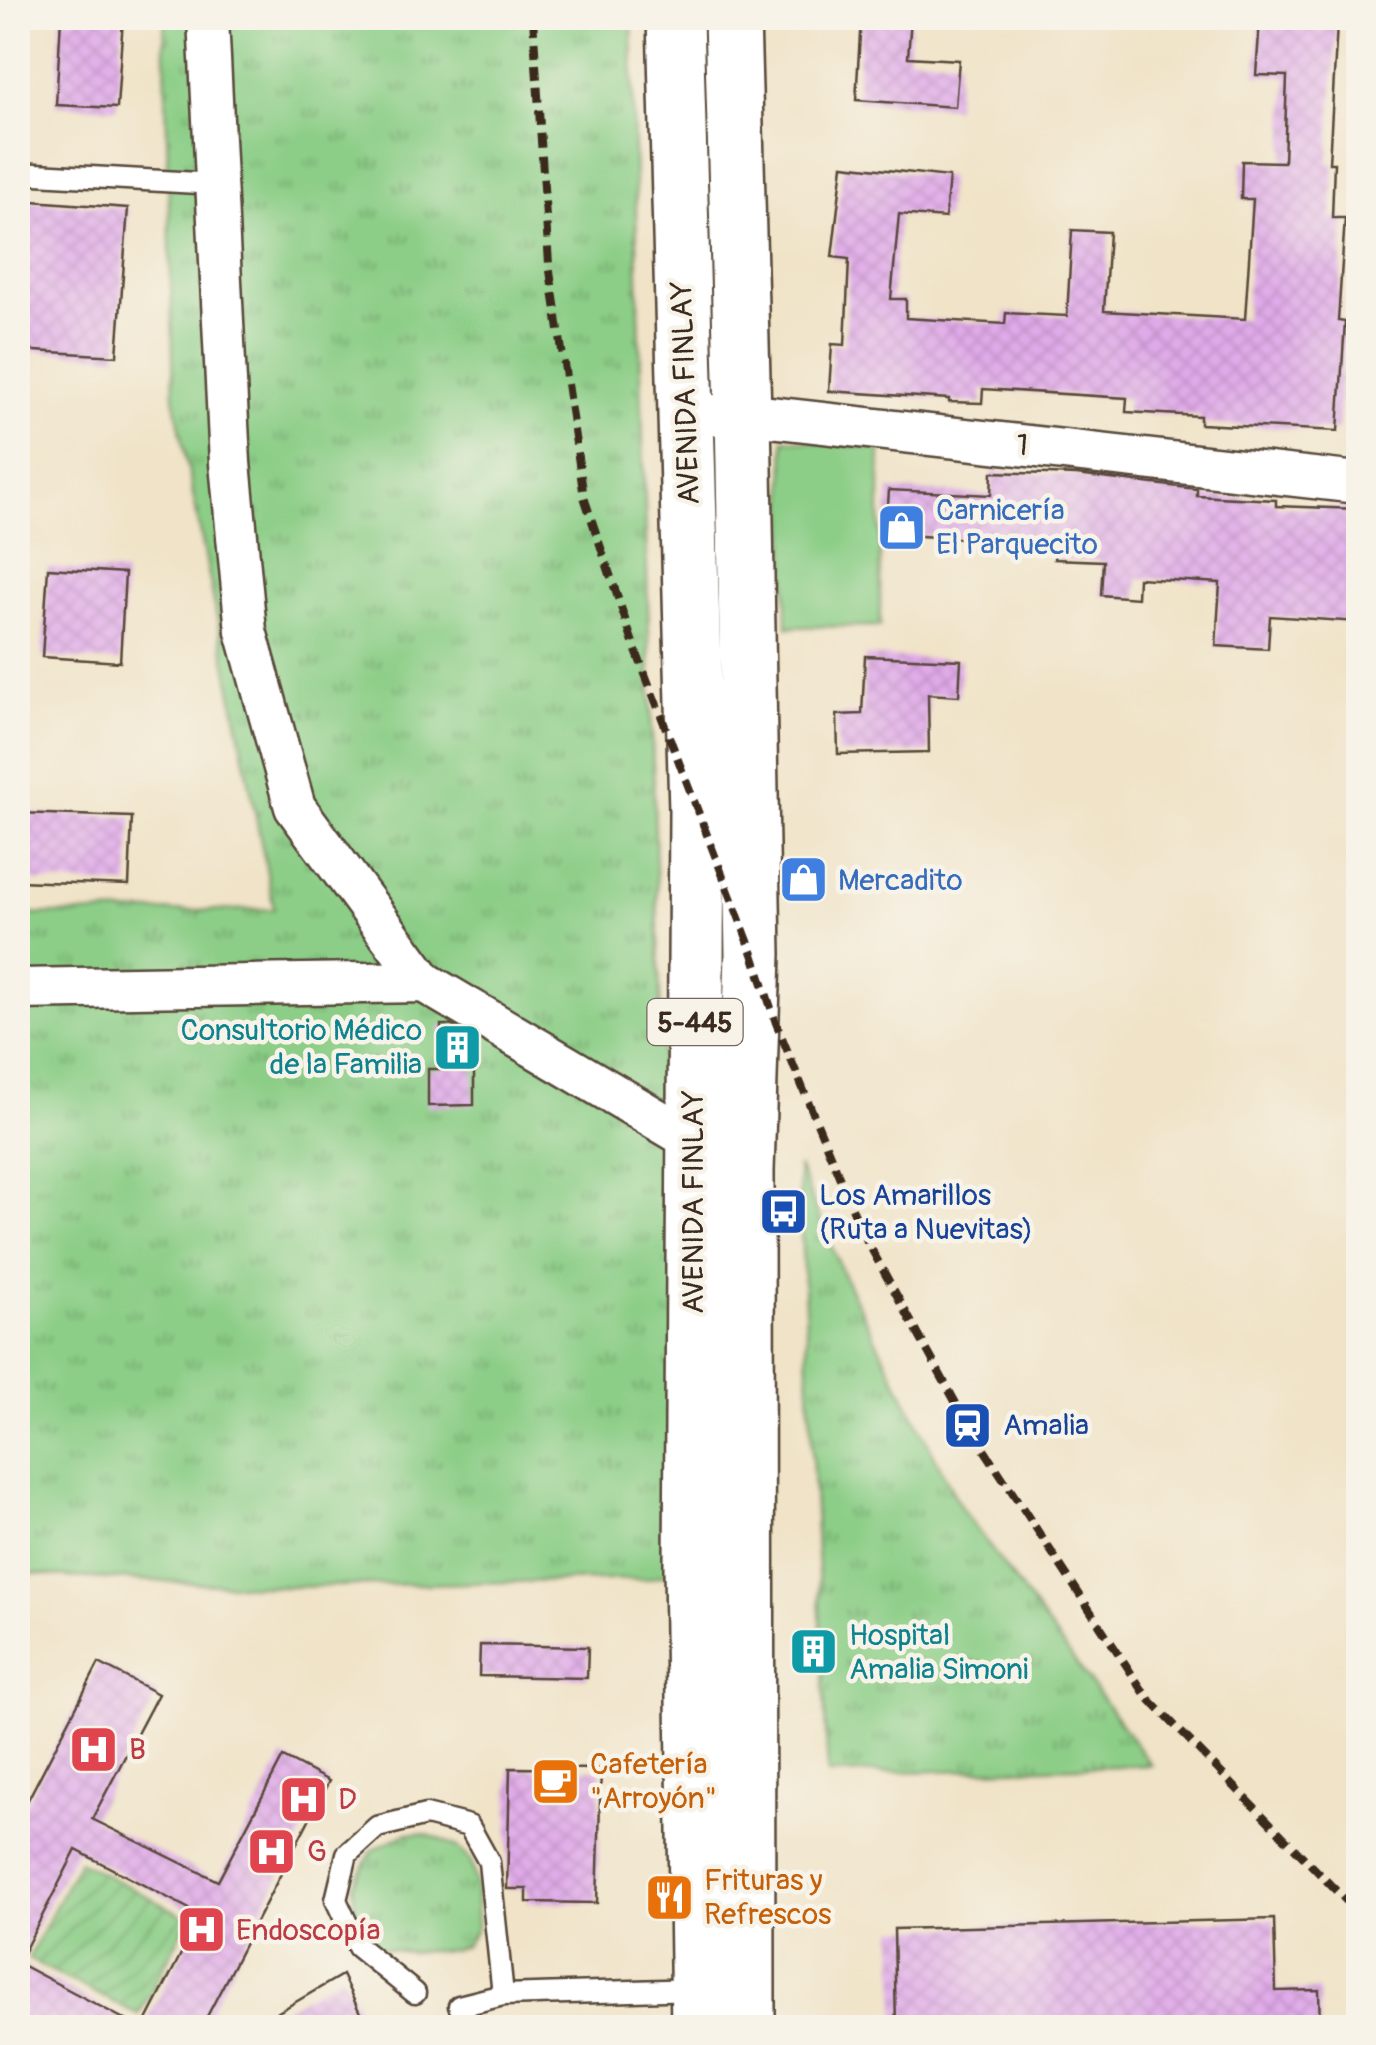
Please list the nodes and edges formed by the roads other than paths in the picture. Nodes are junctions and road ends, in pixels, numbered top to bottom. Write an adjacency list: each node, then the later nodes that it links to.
1 (208, 18): 5 (street)
2 (675, 18): 7 (highway, AVENIDA FINLAY / 5-445)
3 (732, 18): 6 (highway, AVENIDA FINLAY / 5-445)
4 (18, 173): 5 (lane)
5 (216, 184): 9 (street)
6 (744, 414): 7 (street, 1); 8 (street, 1); 12 (highway, AVENIDA FINLAY / 5-445)
7 (686, 416): 11 (highway, AVENIDA FINLAY / 5-445)
8 (1358, 483)
9 (424, 982): 10 (street); 11 (street)
10 (18, 989)
11 (694, 1141): 12 (street); 15 (highway, AVENIDA FINLAY / 5-445)
12 (746, 1171): 15 (highway, AVENIDA FINLAY / 5-445)
13 (415, 1993): 14 (lane)
14 (504, 1995): 15 (lane); 16 (lane)
15 (723, 2002)
16 (459, 2006)

